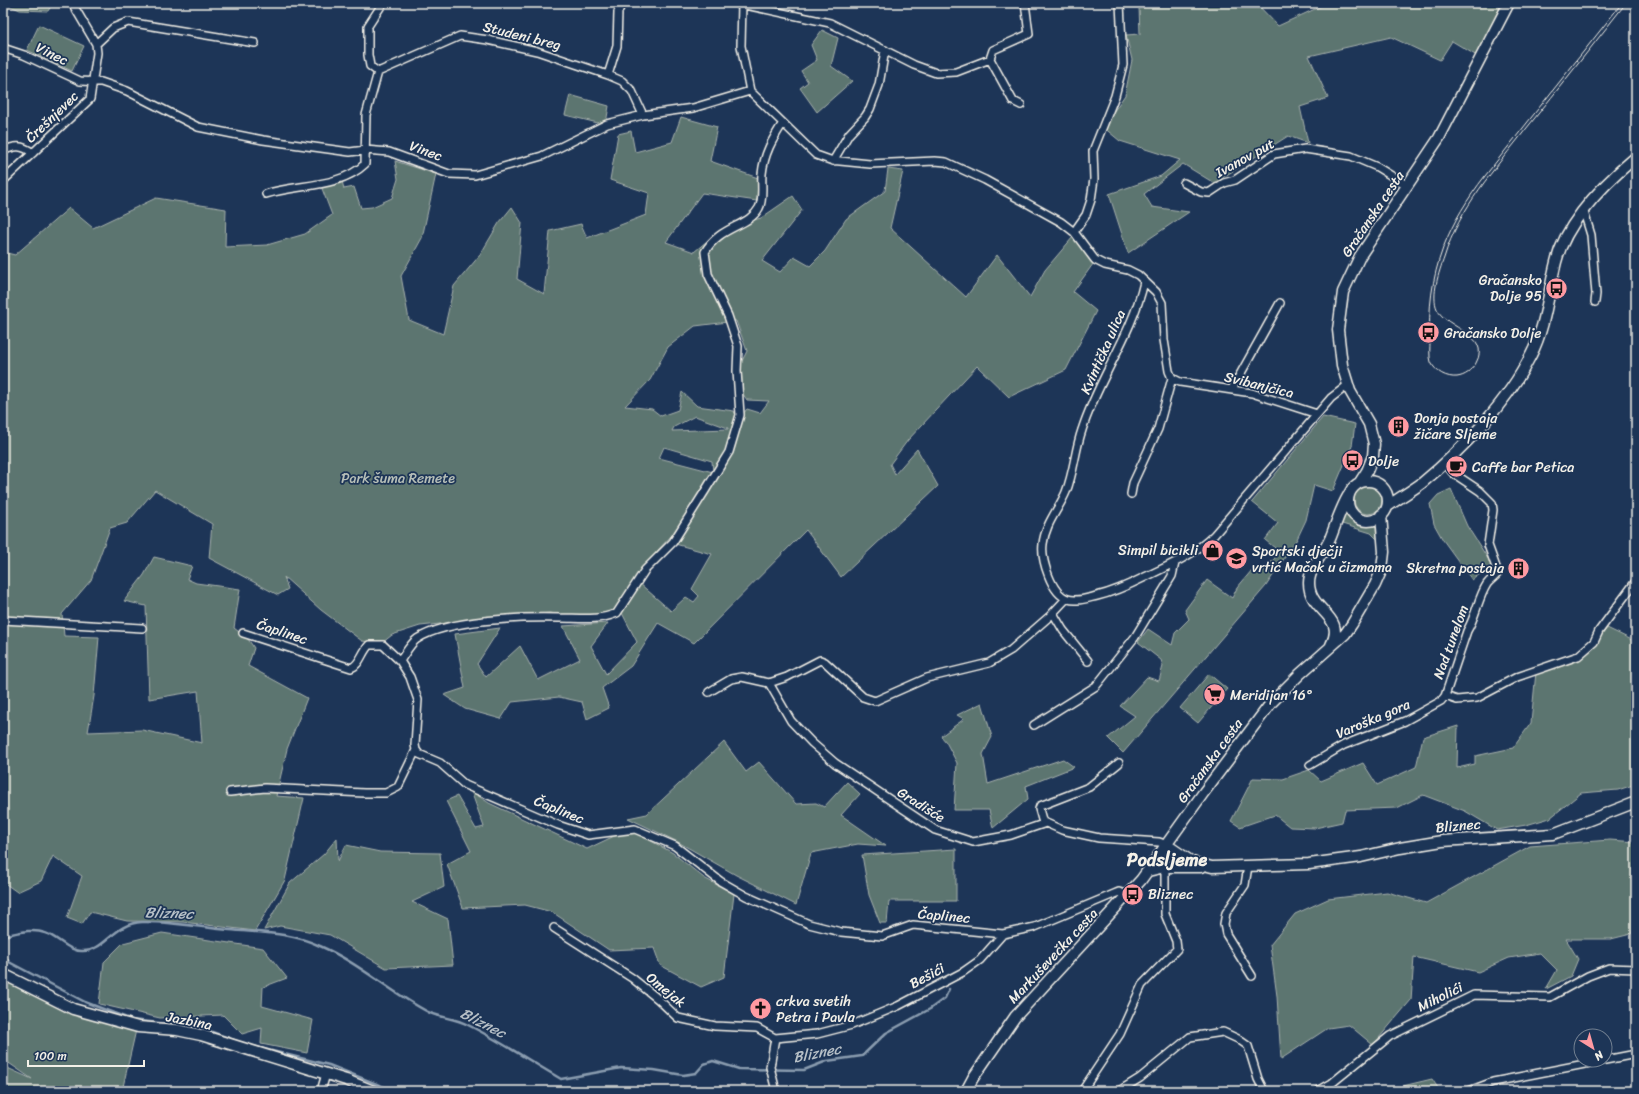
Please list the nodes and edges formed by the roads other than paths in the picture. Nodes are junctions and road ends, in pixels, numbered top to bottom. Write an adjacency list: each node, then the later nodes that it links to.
1 (72, 3): 9 (street)
2 (383, 3): 13 (street)
3 (622, 3): 14 (street)
4 (1025, 3): 12 (street)
5 (1120, 3): 30 (street)
6 (1509, 3): 27 (main road, Gračanska cesta)
7 (740, 4): 11 (street); 16 (street)
8 (255, 43): 9 (street)
9 (96, 44): 15 (street)
10 (3, 48): 15 (street, Vinec)
11 (885, 50): 12 (street); 24 (street)
12 (990, 59): 17 (street)
13 (378, 72): 14 (street, Studeni breg); 20 (street)
14 (608, 74): 18 (street, Studeni breg)
15 (91, 83): 20 (street, Vinec); 22 (street, Črešnjevec)
16 (750, 91): 18 (street, Vinec); 19 (street)
17 (1020, 105)
18 (643, 115): 20 (street, Vinec)
19 (783, 123): 24 (street); 56 (street)
20 (365, 150): 28 (street)
21 (3, 151): 22 (street)
22 (33, 153): 25 (street, Črešnjevec)
23 (1636, 157): 29 (main road)
24 (833, 161): 30 (street)
25 (3, 181)
26 (1184, 183): 27 (street, Ivanov put)
27 (1408, 186): 35 (main road, Gračanska cesta)
28 (266, 194)
29 (1584, 212): 32 (street); 39 (main road)
30 (1074, 232): 31 (street)
31 (1144, 282): 34 (street); 48 (street, Kvintička ulica)
32 (1595, 302)
33 (1280, 303): 36 (street)
34 (1172, 378): 36 (street, Svibanjčica); 43 (street)
35 (1348, 385): 37 (street); 38 (main road, Gračanska cesta)
36 (1232, 389): 37 (street, Svibanjčica)
37 (1317, 414): 46 (street)
38 (1373, 456): 40 (main road, Gračanska cesta); 41 (main road, Gračanska cesta)
39 (1445, 463): 42 (main road); 60 (street, Nad tunelom)
40 (1360, 482): 41 (main road); 44 (main road)
41 (1383, 487): 42 (main road); 45 (main road)
42 (1411, 490): 45 (main road)
43 (1131, 494)
44 (1348, 496): 45 (main road); 51 (main road)
45 (1384, 511): 52 (main road, Gračanska cesta)
46 (1176, 563): 48 (street); 61 (street)
47 (1636, 581): 60 (street, Nad tunelom)
48 (1066, 599): 49 (street)
49 (1053, 613): 57 (street); 58 (street)
50 (3, 620): 53 (street)
51 (1332, 621): 52 (main road); 55 (main road)
52 (1352, 624): 55 (main road, Gračanska cesta)
53 (142, 628)
54 (243, 633): 56 (street, Čaplinec)
55 (1330, 647): 68 (main road, Gračanska cesta)
56 (400, 660): 62 (street, Čaplinec)
57 (1088, 662)
58 (769, 683): 59 (street); 67 (street, Gradišće)
59 (709, 692)
60 (1445, 696): 64 (street, Varoška gora)
61 (1034, 725)
62 (416, 750): 65 (street); 75 (street, Čaplinec)
63 (1119, 763): 67 (street)
64 (1310, 765)
65 (230, 792)
66 (1636, 802): 69 (main road, Bliznec)
67 (1043, 823): 68 (street)
68 (1167, 845): 71 (main road, Bliznec); 72 (main road, Markuševečka cesta)
69 (1248, 866): 71 (main road, Bliznec); 78 (street)
70 (1165, 867): 71 (main road, Bliznec); 72 (main road, Bliznec); 86 (street)
71 (1207, 867)
72 (1148, 871): 73 (main road, Markuševečka cesta)
73 (1129, 895): 75 (street); 85 (main road, Markuševečka cesta)
74 (554, 928): 79 (street, Omejak)
75 (1003, 934): 79 (street, Bešići)
76 (1636, 969): 89 (street, Miholići)
77 (3, 974): 81 (main road, Jazbina)
78 (1252, 976)
79 (775, 1038): 84 (street)
80 (1636, 1054): 90 (street)
81 (326, 1074): 82 (street); 83 (main road, Jazbina)
82 (321, 1091)
83 (373, 1091)
84 (776, 1091)
85 (966, 1091)
86 (1082, 1091)
87 (1118, 1091): 88 (street)
88 (1264, 1091)
89 (1318, 1091)
90 (1469, 1091)

